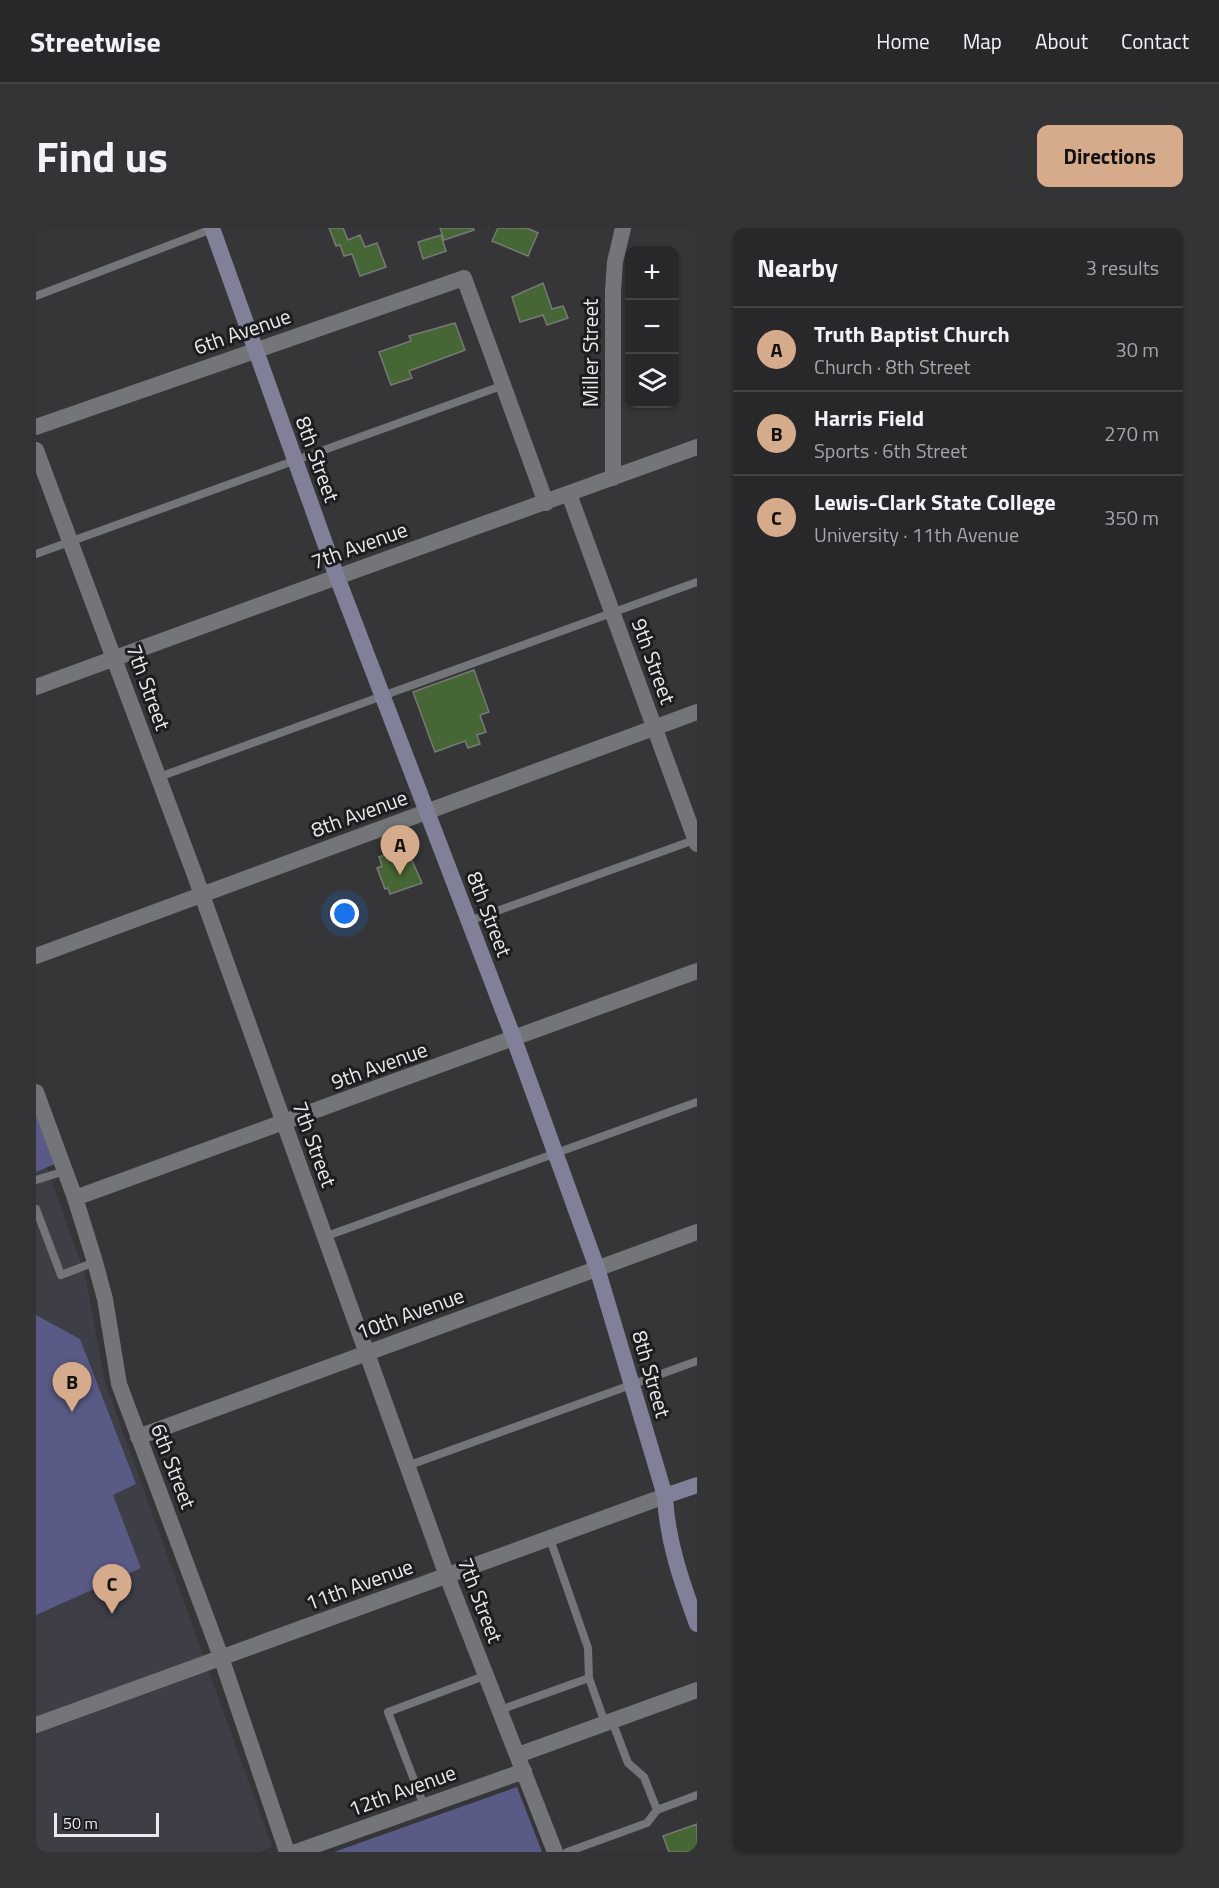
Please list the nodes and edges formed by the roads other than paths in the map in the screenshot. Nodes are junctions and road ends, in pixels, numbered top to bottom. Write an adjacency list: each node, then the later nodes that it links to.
1 (622, 228): 10 (street, Miller Street)
2 (212, 229): 3 (lane); 4 (main road, 8th Street)
3 (36, 296)
4 (254, 350): 5 (street, 6th Avenue); 6 (street, 6th Avenue); 9 (main road, 8th Street)
5 (505, 384): 9 (lane); 12 (street)
6 (36, 427)
7 (697, 447): 10 (street, 7th Avenue)
8 (36, 450): 13 (street, 7th Street)
9 (294, 459): 13 (lane); 15 (main road, 8th Street)
10 (613, 478): 11 (street, 7th Avenue)
11 (569, 494): 12 (street, 7th Avenue); 17 (street, 9th Street)
12 (546, 503): 15 (street, 7th Avenue)
13 (71, 541): 14 (lane); 18 (street, 7th Street)
14 (36, 554)
15 (337, 577): 18 (street, 7th Avenue); 20 (main road, 8th Street)
16 (697, 582): 17 (lane)
17 (612, 612): 20 (lane); 22 (street, 9th Street)
18 (114, 657): 19 (street, 7th Avenue); 23 (street, 7th Street)
19 (36, 687)
20 (382, 695): 23 (lane); 24 (main road, 8th Street)
21 (697, 712): 22 (street, 8th Avenue)
22 (655, 727): 24 (street, 8th Avenue); 25 (street, 9th Street)
23 (159, 777): 26 (street, 7th Street)
24 (427, 812): 26 (street, 8th Avenue); 27 (main road, 8th Street)
25 (696, 841): 27 (lane)
26 (202, 894): 28 (street, 8th Avenue); 33 (street, 7th Street)
27 (469, 921): 30 (main road, 8th Street)
28 (36, 956)
29 (697, 971): 30 (street, 9th Avenue)
30 (514, 1039): 33 (street, 9th Avenue); 34 (main road, 8th Street)
31 (36, 1092): 35 (street, 6th Street)
32 (697, 1101): 34 (lane)
33 (284, 1125): 37 (street, 9th Avenue); 40 (street, 7th Street)
34 (555, 1153): 40 (lane); 42 (main road, 8th Street)
35 (65, 1171): 36 (lane); 37 (street, 6th Street)
36 (36, 1180)
37 (75, 1198): 41 (street, 6th Street)
38 (36, 1209): 41 (lane)
39 (697, 1232): 42 (street, 10th Avenue)
40 (324, 1237): 43 (street, 7th Street)
41 (95, 1262): 46 (street, 6th Street)
42 (597, 1268): 43 (street, 10th Avenue); 45 (main road, 8th Street)
43 (366, 1352): 46 (street, 10th Avenue); 47 (street, 7th Street)
44 (697, 1361): 45 (lane)
45 (632, 1384): 47 (lane); 49 (main road, 8th Street)
46 (138, 1437): 53 (street, 6th Street)
47 (407, 1466): 51 (street, 7th Street)
48 (697, 1485): 49 (main road, 11th Avenue)
49 (665, 1496): 50 (street, 11th Avenue); 52 (main road, 8th Street)
50 (550, 1539): 51 (street, 11th Avenue); 55 (lane)
51 (447, 1576): 53 (street, 11th Avenue); 54 (street, 7th Street)
52 (697, 1624)
53 (221, 1657): 59 (street, 11th Avenue); 64 (street, 6th Street)
54 (486, 1675): 57 (street, 7th Street); 62 (lane)
55 (589, 1677): 57 (lane); 58 (lane)
56 (697, 1690): 58 (street, 12th Avenue)
57 (500, 1710): 60 (street, 7th Street)
58 (608, 1722): 60 (street, 12th Avenue); 63 (lane)
59 (36, 1725)
60 (521, 1763): 62 (street, 12th Avenue); 66 (street, 7th Street)
61 (697, 1795): 63 (lane)
62 (424, 1806): 65 (street, 12th Avenue)
63 (657, 1810): 67 (lane)
64 (286, 1852)
65 (296, 1852)
66 (555, 1852)
67 (567, 1852)

